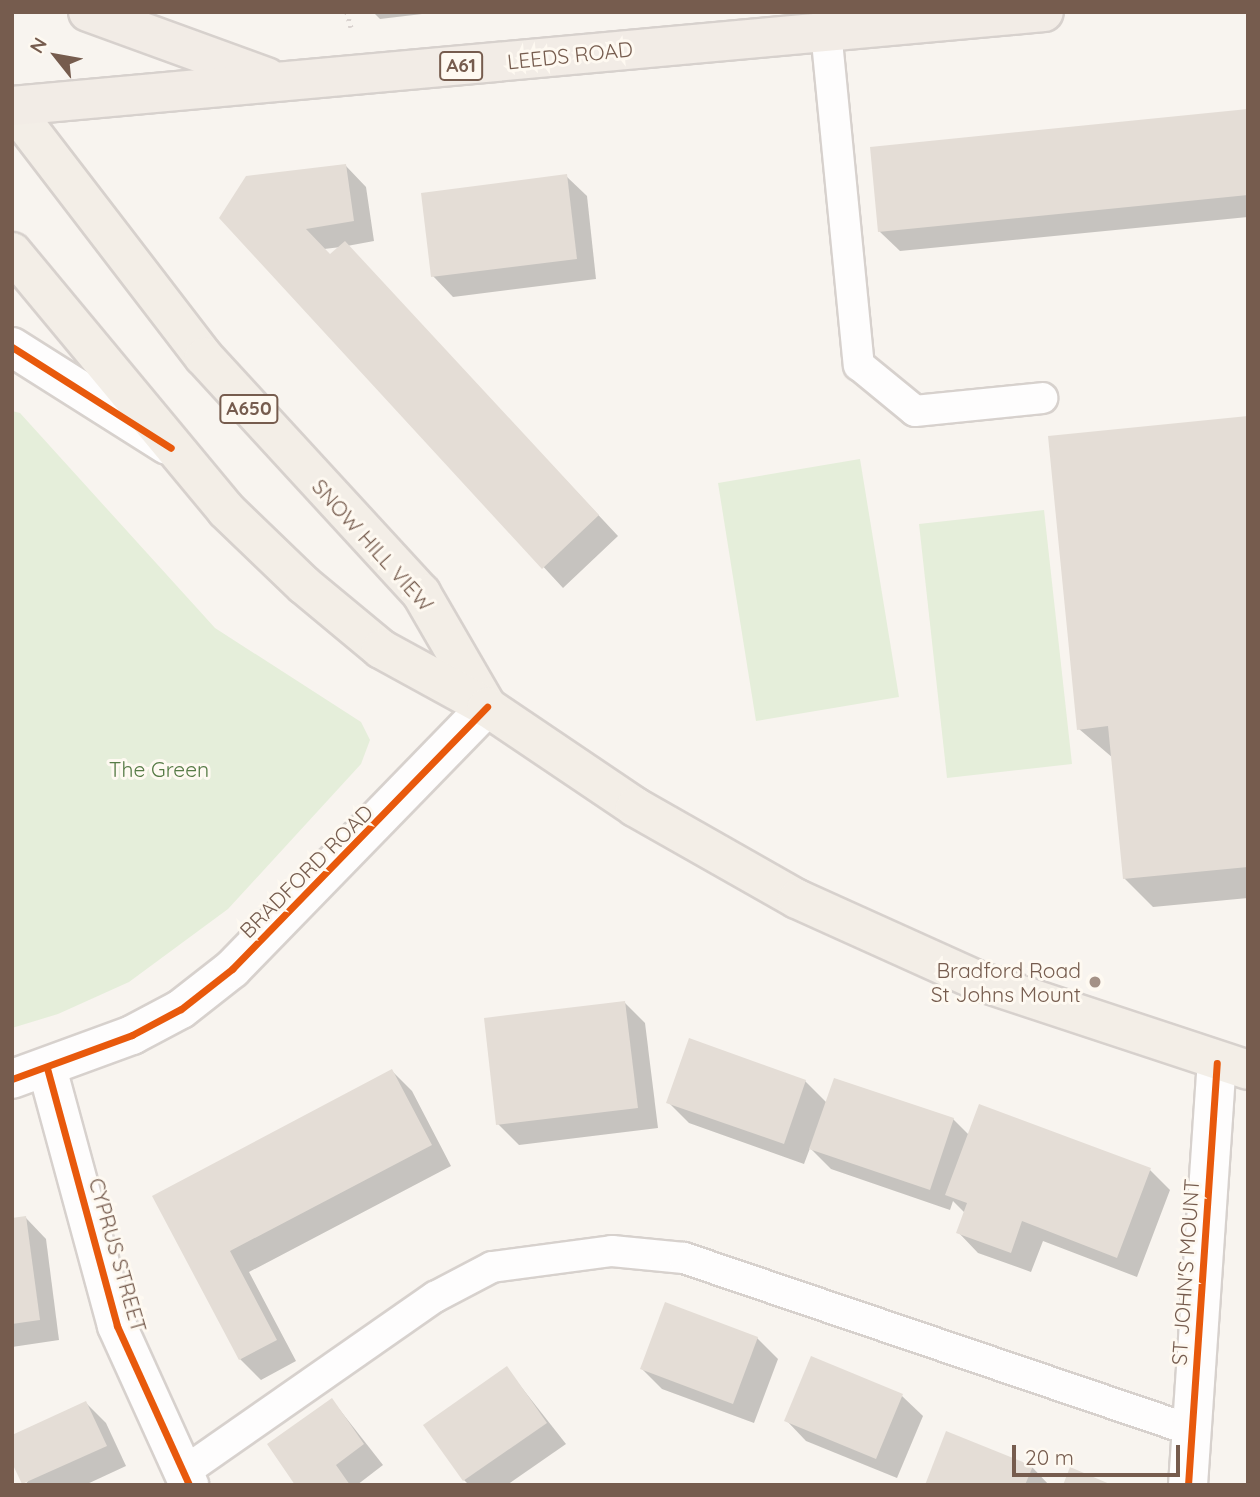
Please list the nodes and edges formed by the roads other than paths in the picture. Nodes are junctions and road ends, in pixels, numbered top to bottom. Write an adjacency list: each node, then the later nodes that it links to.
1 (88, 12): 6 (highway)
2 (140, 12): 6 (lane)
3 (1044, 12): 4 (highway, LEEDS ROAD / A61)
4 (925, 18): 5 (highway, LEEDS ROAD / A61)
5 (826, 31): 7 (highway, LEEDS ROAD / A61); 11 (lane)
6 (176, 46): 7 (highway)
7 (285, 83): 8 (highway, LEEDS ROAD / A61)
8 (12, 106): 13 (main road, SNOW HILL VIEW / A650)
9 (12, 252): 12 (main road, A650)
10 (12, 346): 12 (street)
11 (1042, 398)
12 (172, 448): 13 (main road, A650)
13 (486, 707): 14 (main road, A650); 15 (street, BRADFORD ROAD)
14 (1232, 1066): 16 (street, ST JOHN'S MOUNT)
15 (30, 1073): 17 (street, CYPRUS STREET)
16 (1191, 1430): 17 (lane); 18 (street, ST JOHN'S MOUNT)
17 (185, 1479)
18 (1188, 1485)

